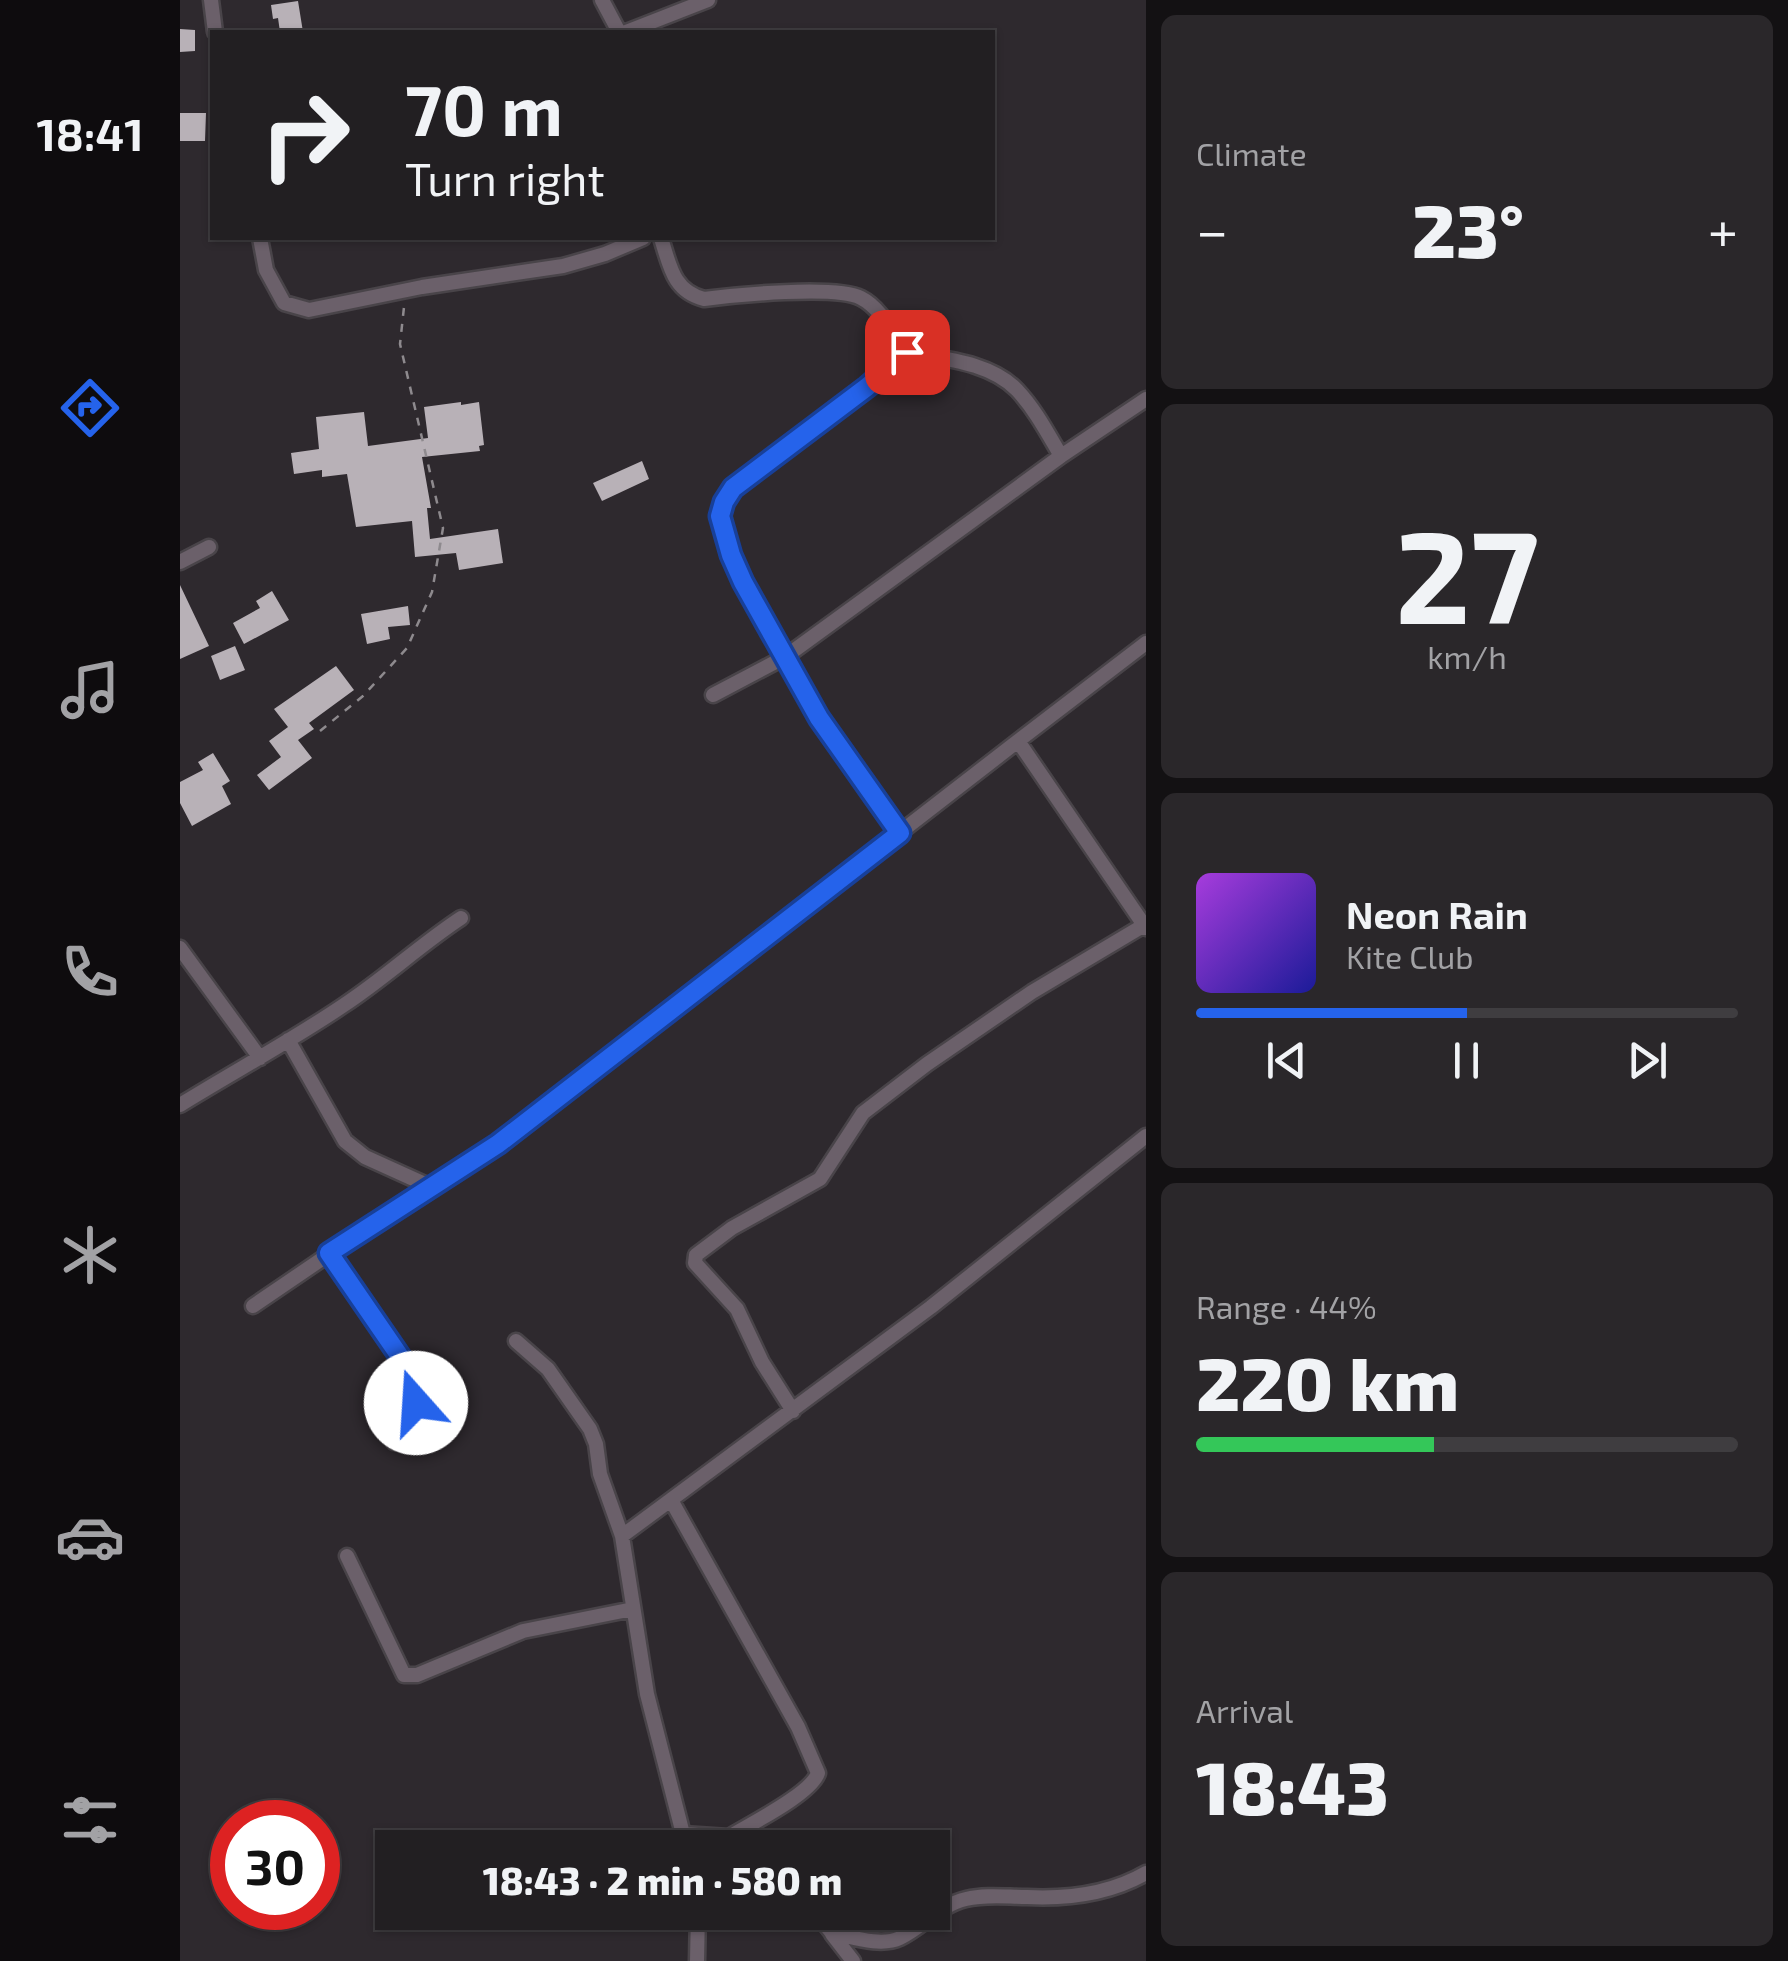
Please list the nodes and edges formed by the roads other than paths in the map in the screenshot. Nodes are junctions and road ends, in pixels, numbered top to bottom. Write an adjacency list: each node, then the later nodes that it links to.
1 (211, 0): 4 (street)
2 (602, 0): 5 (street)
3 (708, 0): 6 (street)
4 (215, 30)
5 (621, 30)
6 (627, 30)
7 (260, 240): 8 (street)
8 (638, 240)
9 (662, 240): 10 (street)
10 (907, 352): 12 (street); 16 (street)
11 (1146, 399): 12 (street)
12 (1061, 456): 16 (street)
13 (209, 547): 14 (street)
14 (180, 562)
15 (1146, 643): 18 (street)
16 (785, 657): 17 (street); 19 (street)
17 (713, 695)
18 (1018, 741): 19 (street); 21 (street)
19 (900, 833): 27 (street)
20 (461, 918): 23 (street)
21 (1145, 926): 31 (street)
22 (180, 948): 24 (street)
23 (288, 1040): 24 (street); 27 (street)
24 (260, 1058): 25 (street)
25 (180, 1105)
26 (1146, 1136): 31 (street)
27 (430, 1186): 28 (street)
28 (329, 1253): 29 (street); 32 (street)
29 (253, 1306)
30 (516, 1340): 34 (street)
31 (793, 1411): 33 (street)
32 (394, 1442)
33 (671, 1500): 34 (street); 38 (street)
34 (622, 1536): 36 (street)
35 (347, 1556): 36 (street)
36 (633, 1609): 37 (street)
37 (681, 1830)
38 (741, 1830)
39 (1146, 1872): 42 (street)
40 (698, 1930): 43 (street)
41 (829, 1930): 42 (street)
42 (832, 1934): 44 (street)
43 (698, 1961)
44 (854, 1961)

